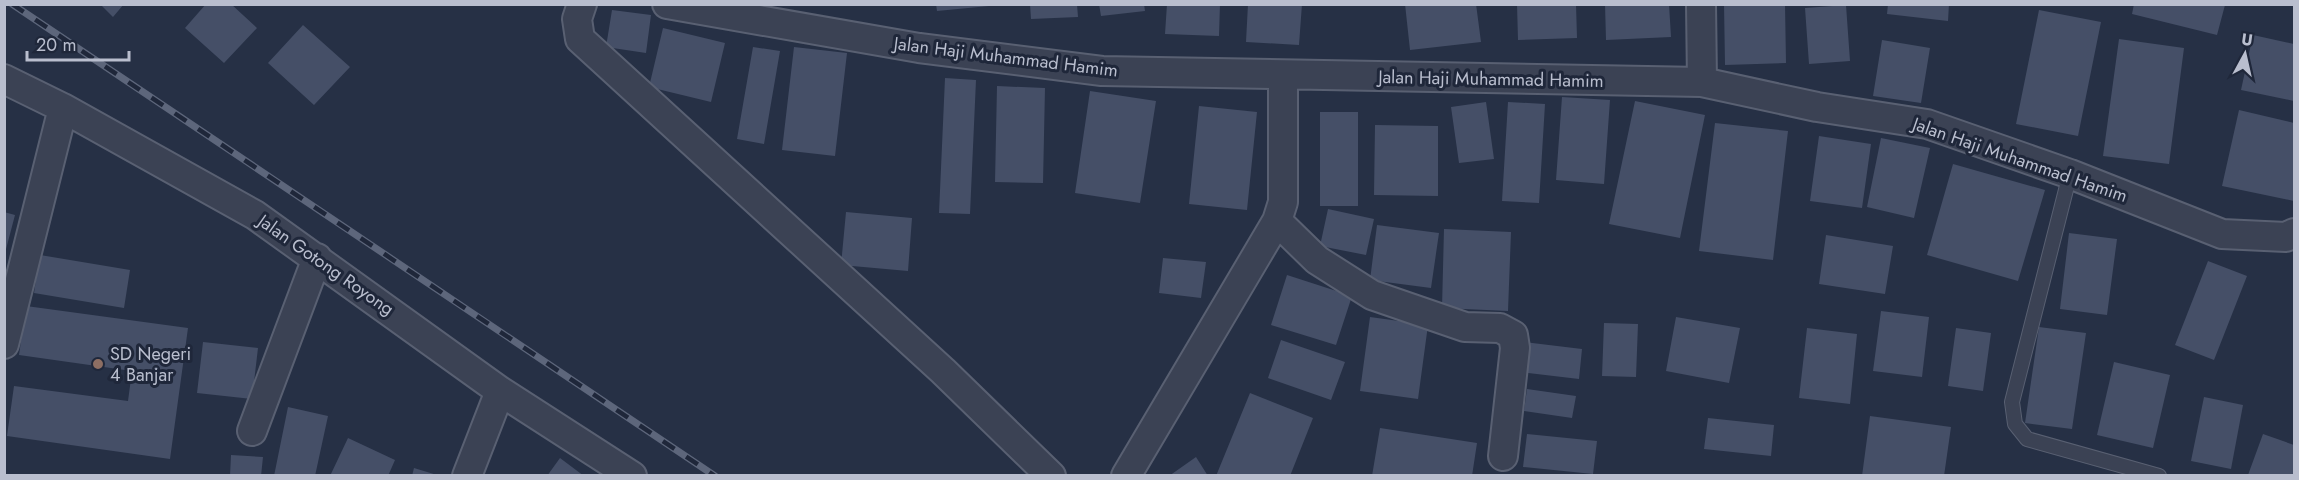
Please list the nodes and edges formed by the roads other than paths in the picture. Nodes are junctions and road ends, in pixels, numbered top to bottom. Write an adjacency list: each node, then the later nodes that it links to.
1 (582, 4): 18 (street)
2 (667, 4): 4 (street, Jalan Haji Muhammad Hamim)
3 (1701, 4): 6 (street)
4 (1283, 76): 6 (street, Jalan Haji Muhammad Hamim); 9 (street)
5 (4, 79): 7 (street, Jalan Gotong Royong)
6 (1702, 82): 8 (street, Jalan Haji Muhammad Hamim)
7 (63, 108): 11 (street, Jalan Gotong Royong); 12 (street)
8 (2070, 174): 10 (street, Jalan Haji Muhammad Hamim); 20 (lane)
9 (1277, 221): 15 (street); 19 (street)
10 (2295, 233)
11 (317, 258): 13 (street, Jalan Gotong Royong); 14 (street)
12 (4, 344)
13 (500, 391): 16 (street); 17 (street, Jalan Gotong Royong)
14 (252, 431)
15 (1503, 456)
16 (467, 476)
17 (632, 476)
18 (1051, 476)
19 (1126, 476)
20 (2159, 476)

